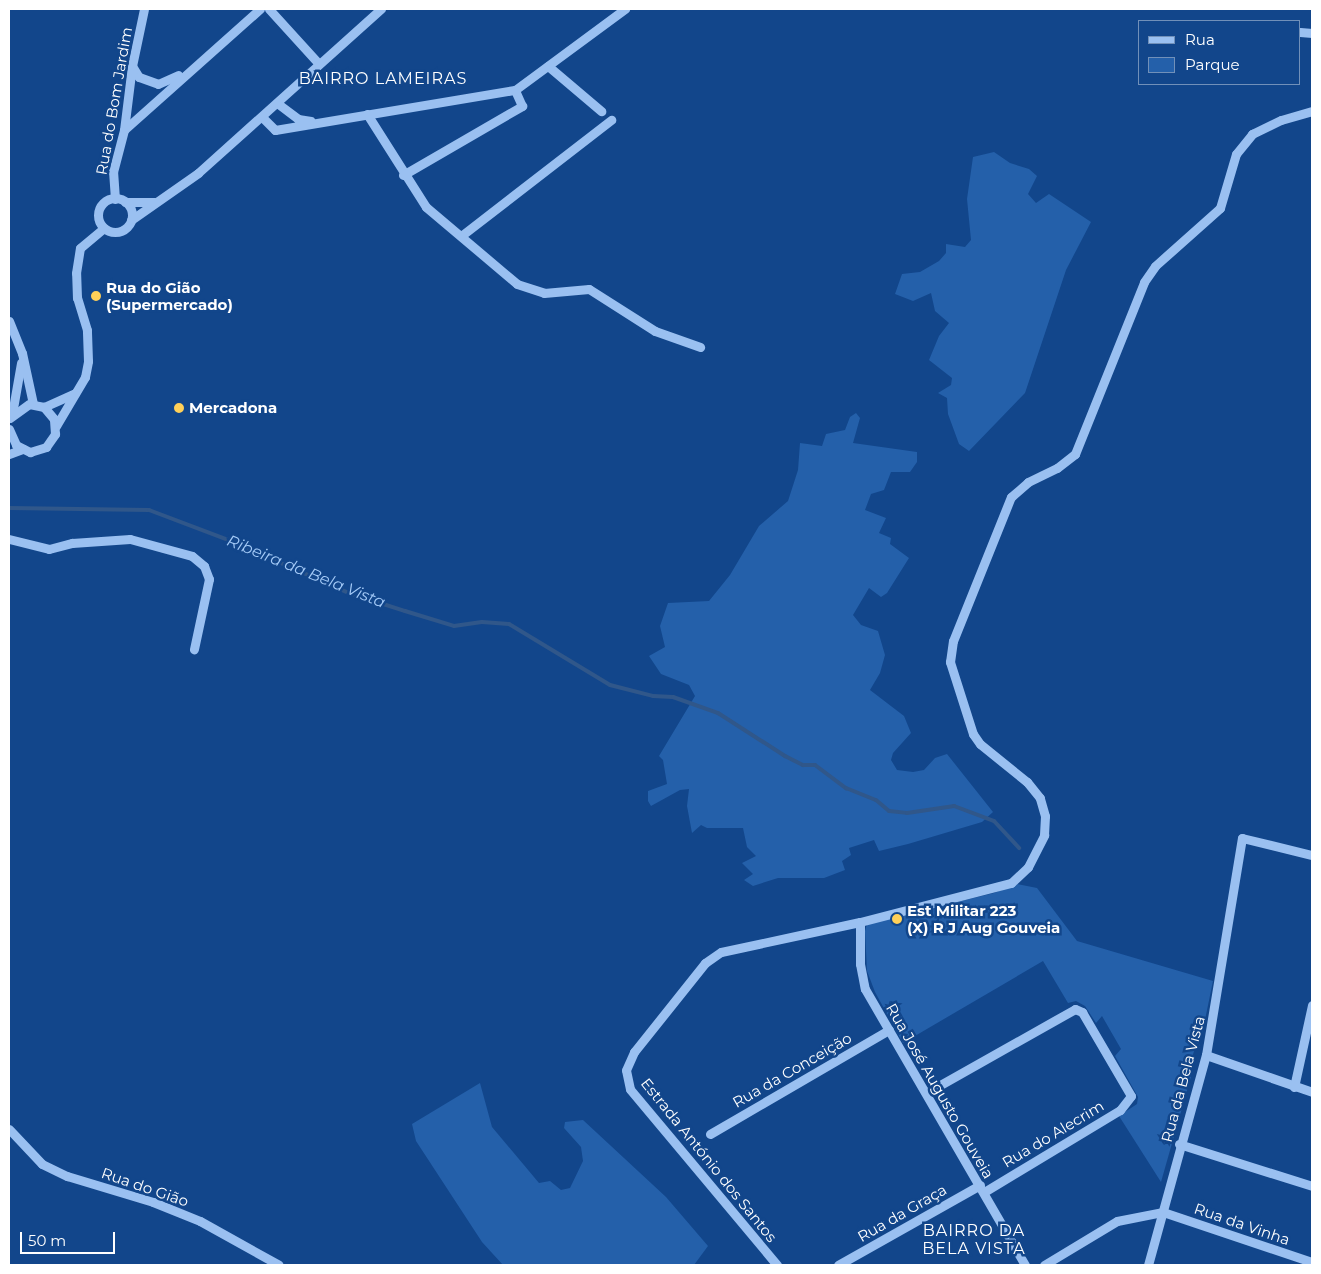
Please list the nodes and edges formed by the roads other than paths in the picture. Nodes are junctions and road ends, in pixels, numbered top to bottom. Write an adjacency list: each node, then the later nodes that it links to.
1 (144, 9): 7 (street, Rua do Bom Jardim)
2 (260, 9): 9 (street)
3 (269, 9): 6 (street)
4 (381, 9): 6 (street)
5 (625, 9): 8 (street)
6 (319, 64): 11 (street)
7 (132, 66): 9 (street); 18 (street, Rua do Bom Jardim)
8 (548, 66): 10 (street); 12 (street)
9 (192, 68): 18 (street)
10 (515, 90): 14 (street); 19 (street)
11 (277, 103): 15 (street); 17 (street)
12 (601, 111)
13 (1312, 111): 40 (street, Estrada António dos Santos)
14 (367, 114): 17 (street); 19 (street)
15 (262, 118): 17 (street); 22 (street)
16 (611, 120): 25 (street)
17 (319, 122)
18 (124, 130): 20 (street, Rua do Bom Jardim)
19 (403, 175): 25 (street)
20 (114, 198): 21 (street); 24 (street)
21 (125, 202): 22 (street); 23 (street)
22 (154, 202): 23 (street)
23 (131, 220): 24 (street)
24 (104, 228): 29 (street)
25 (462, 236): 27 (street)
26 (9, 321): 28 (street)
27 (700, 347)
28 (22, 353): 30 (street); 32 (street)
29 (75, 393): 31 (street); 33 (street)
30 (33, 404): 31 (street); 32 (street)
31 (44, 407): 33 (street)
32 (10, 421)
33 (56, 426): 35 (street)
34 (9, 429): 35 (street)
35 (23, 450): 36 (street)
36 (9, 454)
37 (9, 539): 38 (street)
38 (194, 649)
39 (1312, 856): 43 (street, Rua da Bela Vista)
40 (860, 922): 42 (street, Rua José Augusto Gouveia); 55 (street, Estrada António dos Santos)
41 (1312, 1005): 44 (street)
42 (889, 1030): 46 (street, Rua José Augusto Gouveia); 48 (street, Rua da Conceição)
43 (1206, 1056): 44 (street); 49 (street, Rua da Bela Vista)
44 (1294, 1087): 45 (street)
45 (1312, 1092)
46 (926, 1093): 51 (street, Rua José Augusto Gouveia); 51 (street, Rua do Alecrim)
47 (9, 1128): 54 (street, Rua do Gião)
48 (710, 1134)
49 (1179, 1144): 50 (street); 52 (street, Rua da Bela Vista)
50 (1312, 1186)
51 (982, 1189): 56 (street, Rua da Graça); 57 (street, Rua José Augusto Gouveia)
52 (1163, 1212): 53 (street, Rua da Vinha); 58 (street); 59 (street, Rua da Bela Vista)
53 (1312, 1262)
54 (279, 1265)
55 (777, 1265)
56 (838, 1265)
57 (1025, 1265)
58 (1044, 1265)
59 (1148, 1265)

